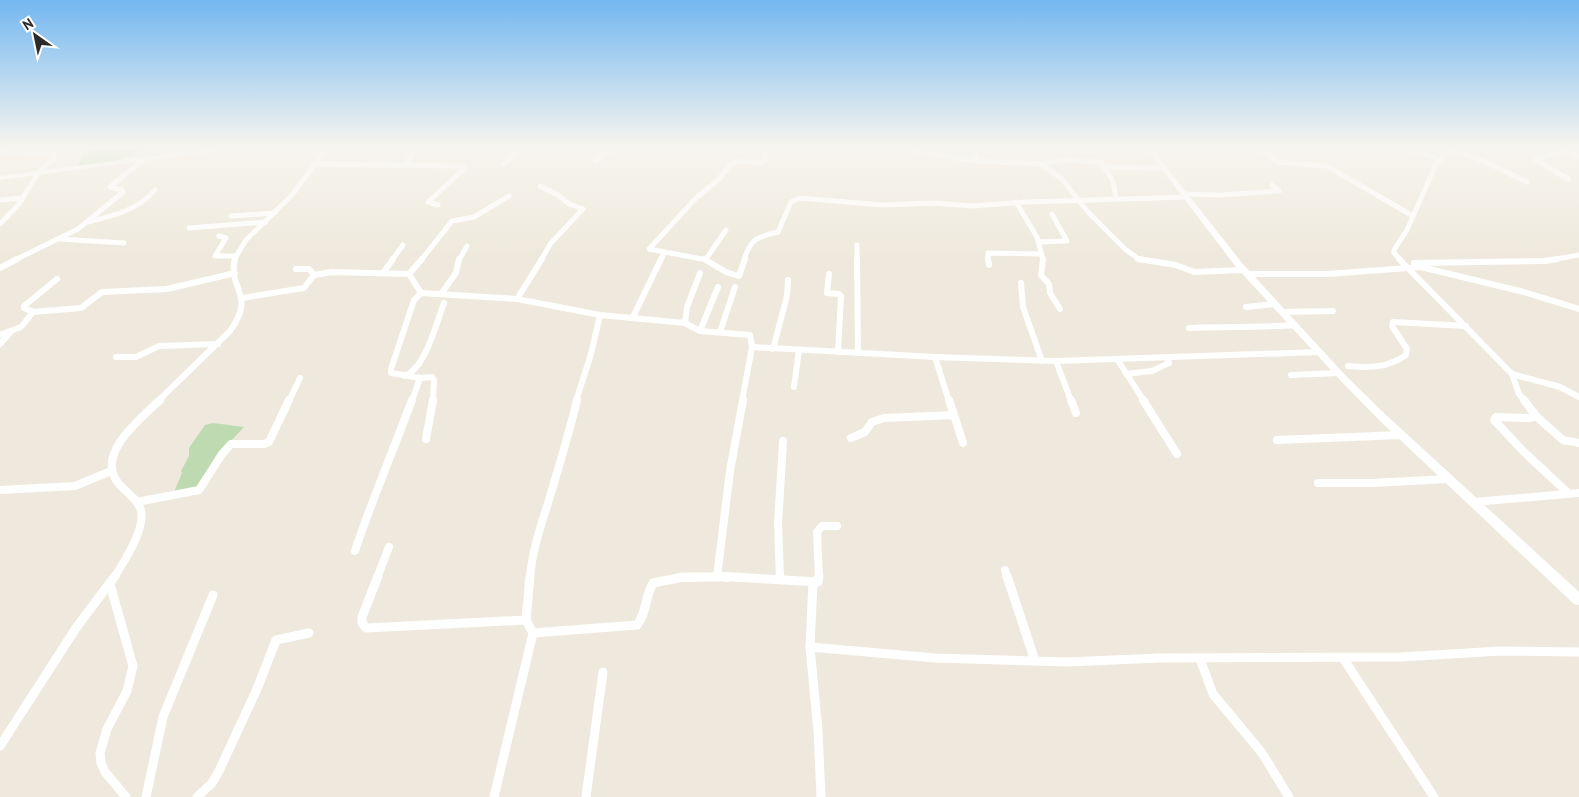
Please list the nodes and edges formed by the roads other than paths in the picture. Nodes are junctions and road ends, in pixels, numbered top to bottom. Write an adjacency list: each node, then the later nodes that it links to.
1 (31, 183): 16 (street)
2 (113, 183): 26 (street)
3 (299, 183): 22 (street)
4 (450, 183): 21 (street)
5 (714, 183): 38 (street)
6 (1065, 183): 19 (street)
7 (1113, 183): 17 (street)
8 (1176, 183): 15 (street)
9 (1357, 183): 25 (street)
10 (1429, 183): 25 (street)
11 (1272, 185): 15 (street)
12 (540, 186): 64 (street)
13 (155, 190): 26 (street)
14 (509, 196): 53 (street)
15 (1186, 196): 17 (street); 49 (street)
16 (22, 198): 18 (street); 28 (street)
17 (1116, 199): 19 (street)
18 (0, 200)
19 (1077, 201): 20 (street); 49 (street)
20 (1016, 202): 33 (street); 42 (street)
21 (438, 205)
22 (276, 212): 24 (street); 27 (street)
23 (1052, 214): 33 (street)
24 (231, 216)
25 (1414, 216): 45 (street)
26 (88, 222): 32 (street)
27 (266, 222): 29 (street); 41 (street)
28 (0, 224)
29 (189, 228)
30 (726, 230): 42 (street)
31 (219, 236): 41 (street)
32 (58, 239): 34 (street); 44 (street)
33 (1039, 242): 39 (street)
34 (124, 243)
35 (403, 245): 51 (street)
36 (857, 245): 90 (street)
37 (467, 246): 62 (street)
38 (664, 253): 42 (street); 74 (street)
39 (1042, 254): 46 (street); 68 (street)
40 (1579, 255): 45 (street)
41 (235, 256): 50 (street)
42 (706, 259)
43 (0, 260): 44 (street)
44 (12, 261): 47 (street)
45 (1406, 265): 49 (street); 69 (street); 77 (street)
46 (989, 266)
47 (0, 268)
48 (296, 269): 55 (street)
49 (1246, 272): 66 (street)
50 (234, 273): 63 (street); 71 (street)
51 (383, 273): 53 (street); 55 (street)
52 (700, 273): 75 (street)
53 (409, 274): 61 (street)
54 (829, 274): 88 (street)
55 (314, 275): 63 (street)
56 (56, 279): 71 (street)
57 (788, 280): 86 (street)
58 (1021, 283): 95 (street)
59 (718, 287): 79 (street)
60 (735, 287): 81 (street)
61 (421, 293): 62 (street); 102 (street)
62 (441, 294): 64 (street)
63 (242, 298): 84 (street)
64 (517, 299): 73 (street)
65 (444, 303): 102 (street)
66 (1275, 304): 67 (street); 72 (street)
67 (1246, 307)
68 (1060, 309)
69 (1579, 309)
70 (1333, 311): 72 (street)
71 (33, 312): 80 (street)
72 (1283, 312): 76 (street)
73 (600, 315): 74 (street); 136 (street)
74 (633, 317): 75 (street)
75 (685, 323): 79 (street)
76 (1295, 325): 78 (street); 89 (street)
77 (1466, 326): 97 (street); 100 (street)
78 (1189, 328)
79 (700, 331): 81 (street)
80 (10, 332): 82 (street); 83 (street)
81 (720, 332): 85 (street)
82 (0, 335)
83 (0, 344)
84 (218, 344): 91 (street); 118 (street)
85 (752, 347): 86 (street); 130 (street)
86 (773, 349): 87 (street)
87 (799, 350): 88 (street); 105 (street)
88 (838, 352): 90 (street)
89 (1319, 352): 93 (street); 98 (street)
90 (858, 353): 92 (street)
91 (116, 356)
92 (936, 357): 95 (street); 108 (street)
93 (1167, 358): 94 (street); 99 (street)
94 (1117, 359): 96 (street); 99 (street)
95 (1042, 361): 96 (street)
96 (1056, 361): 107 (street)
97 (1348, 366)
98 (1338, 373): 101 (street); 110 (street)
99 (1126, 374): 117 (street)
100 (1512, 374): 106 (street); 109 (street)
101 (1290, 375)
102 (404, 376): 104 (street)
103 (300, 378): 124 (street)
104 (420, 378): 112 (street); 128 (street)
105 (794, 387)
106 (1579, 397)
107 (1076, 413)
108 (954, 415): 111 (street); 116 (street)
109 (1536, 416): 115 (street); 123 (street)
110 (1401, 435): 113 (street); 119 (street)
111 (851, 438)
112 (426, 439)
113 (1277, 440)
114 (783, 441): 131 (street)
115 (1579, 443)
116 (963, 444)
117 (1178, 454)
118 (111, 471): 121 (street); 124 (street)
119 (1449, 479): 120 (street); 125 (street)
120 (1318, 483)
121 (0, 490)
122 (1579, 493): 123 (street)
123 (1568, 494): 125 (street)
124 (137, 502): 133 (street)
125 (1474, 502): 135 (street)
126 (838, 526): 132 (street)
127 (389, 547): 136 (street)
128 (355, 552)
129 (1005, 570): 143 (street)
130 (717, 577): 131 (street); 138 (street)
131 (780, 579): 132 (street)
132 (813, 582): 139 (street)
133 (110, 584): 145 (street); 146 (street)
134 (213, 596): 147 (street)
135 (1579, 600)
136 (526, 620): 138 (street)
137 (309, 633): 148 (street)
138 (532, 633): 149 (street)
139 (810, 647): 143 (street); 151 (street)
140 (1579, 652): 141 (street)
141 (1343, 658): 142 (street); 153 (street)
142 (1200, 659): 143 (street); 152 (street)
143 (1035, 661)
144 (603, 672): 150 (street)
145 (0, 746)
146 (126, 797)
147 (146, 797)
148 (197, 797)
149 (494, 797)
150 (586, 797)
151 (821, 797)
152 (1289, 797)
153 (1434, 797)

